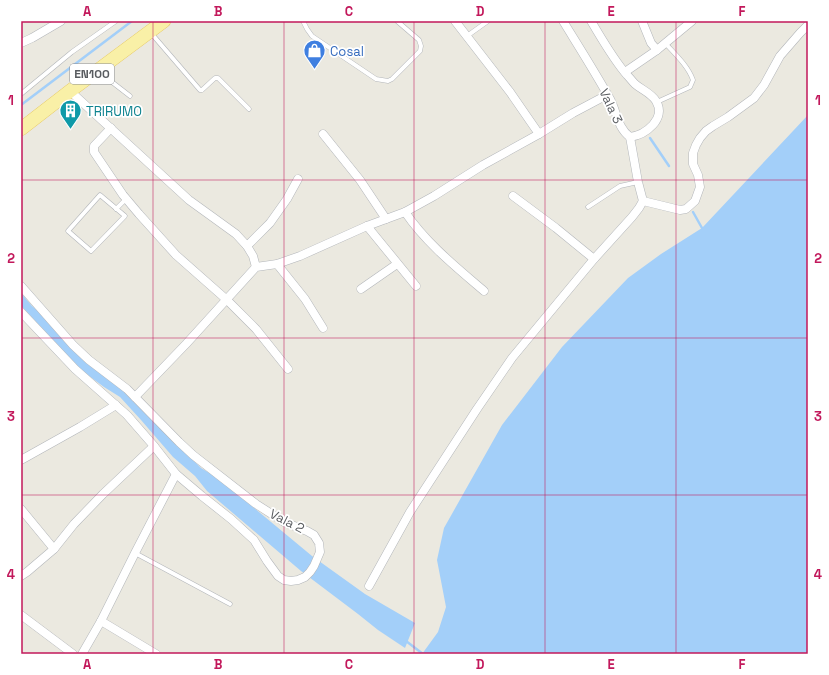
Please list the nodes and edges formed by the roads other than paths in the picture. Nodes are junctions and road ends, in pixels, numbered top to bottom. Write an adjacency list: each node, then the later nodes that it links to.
1 (61, 21): 16 (street)
2 (116, 21): 21 (lane)
3 (164, 21): 13 (main road, EN100)
4 (303, 21): 5 (lane)
5 (397, 21)
6 (455, 21): 14 (street)
7 (488, 21): 14 (lane)
8 (563, 21): 22 (street, Vala 3)
9 (591, 21): 19 (street)
10 (642, 21): 17 (street)
11 (692, 21): 15 (street)
12 (808, 25): 36 (street)
13 (149, 26): 18 (main road, EN100); 25 (lane); 26 (main road, EN100)
14 (467, 37): 30 (street)
15 (665, 43): 17 (street); 24 (lane)
16 (21, 44)
17 (657, 50): 19 (street)
18 (98, 70): 20 (main road, EN100); 23 (lane)
19 (625, 72): 24 (street)
20 (70, 90): 27 (street); 28 (main road, EN100)
21 (21, 94)
22 (607, 95): 30 (street); 31 (street, Vala 3)
23 (130, 96)
24 (657, 102): 31 (street, Vala 3)
25 (249, 109)
26 (21, 120)
27 (111, 128): 35 (street); 42 (street)
28 (21, 129)
29 (323, 134): 40 (street)
30 (539, 134): 39 (street)
31 (633, 136): 33 (street)
32 (298, 179): 42 (street)
33 (638, 182): 36 (street); 37 (lane)
34 (513, 196): 43 (street)
35 (126, 199): 38 (lane); 51 (street)
36 (643, 200): 43 (street)
37 (588, 207)
38 (116, 208): 38 (lane)
39 (405, 212): 40 (street); 50 (street)
40 (386, 219): 41 (street)
41 (367, 226): 44 (street); 45 (street)
42 (247, 246): 46 (street)
43 (594, 259): 64 (street)
44 (277, 264): 46 (street); 53 (street)
45 (397, 264): 48 (street); 49 (street)
46 (256, 267): 51 (street)
47 (21, 286): 55 (street, Vala 2)
48 (416, 286)
49 (361, 289)
50 (484, 292)
51 (227, 300): 54 (street); 55 (street)
52 (21, 312): 56 (street, Vala 2)
53 (323, 328)
54 (288, 369)
55 (135, 397): 59 (street, Vala 2)
56 (116, 405): 57 (street, Vala 2); 58 (street)
57 (154, 446): 59 (street, Vala 2); 61 (street)
58 (21, 460)
59 (176, 474): 62 (street)
60 (21, 509): 61 (street)
61 (54, 549): 63 (street)
62 (135, 552): 65 (lane); 67 (street)
63 (21, 576)
64 (369, 586)
65 (230, 604)
66 (21, 615): 68 (street)
67 (101, 621): 69 (street); 70 (street)
68 (73, 654)
69 (82, 654)
70 (156, 654)

